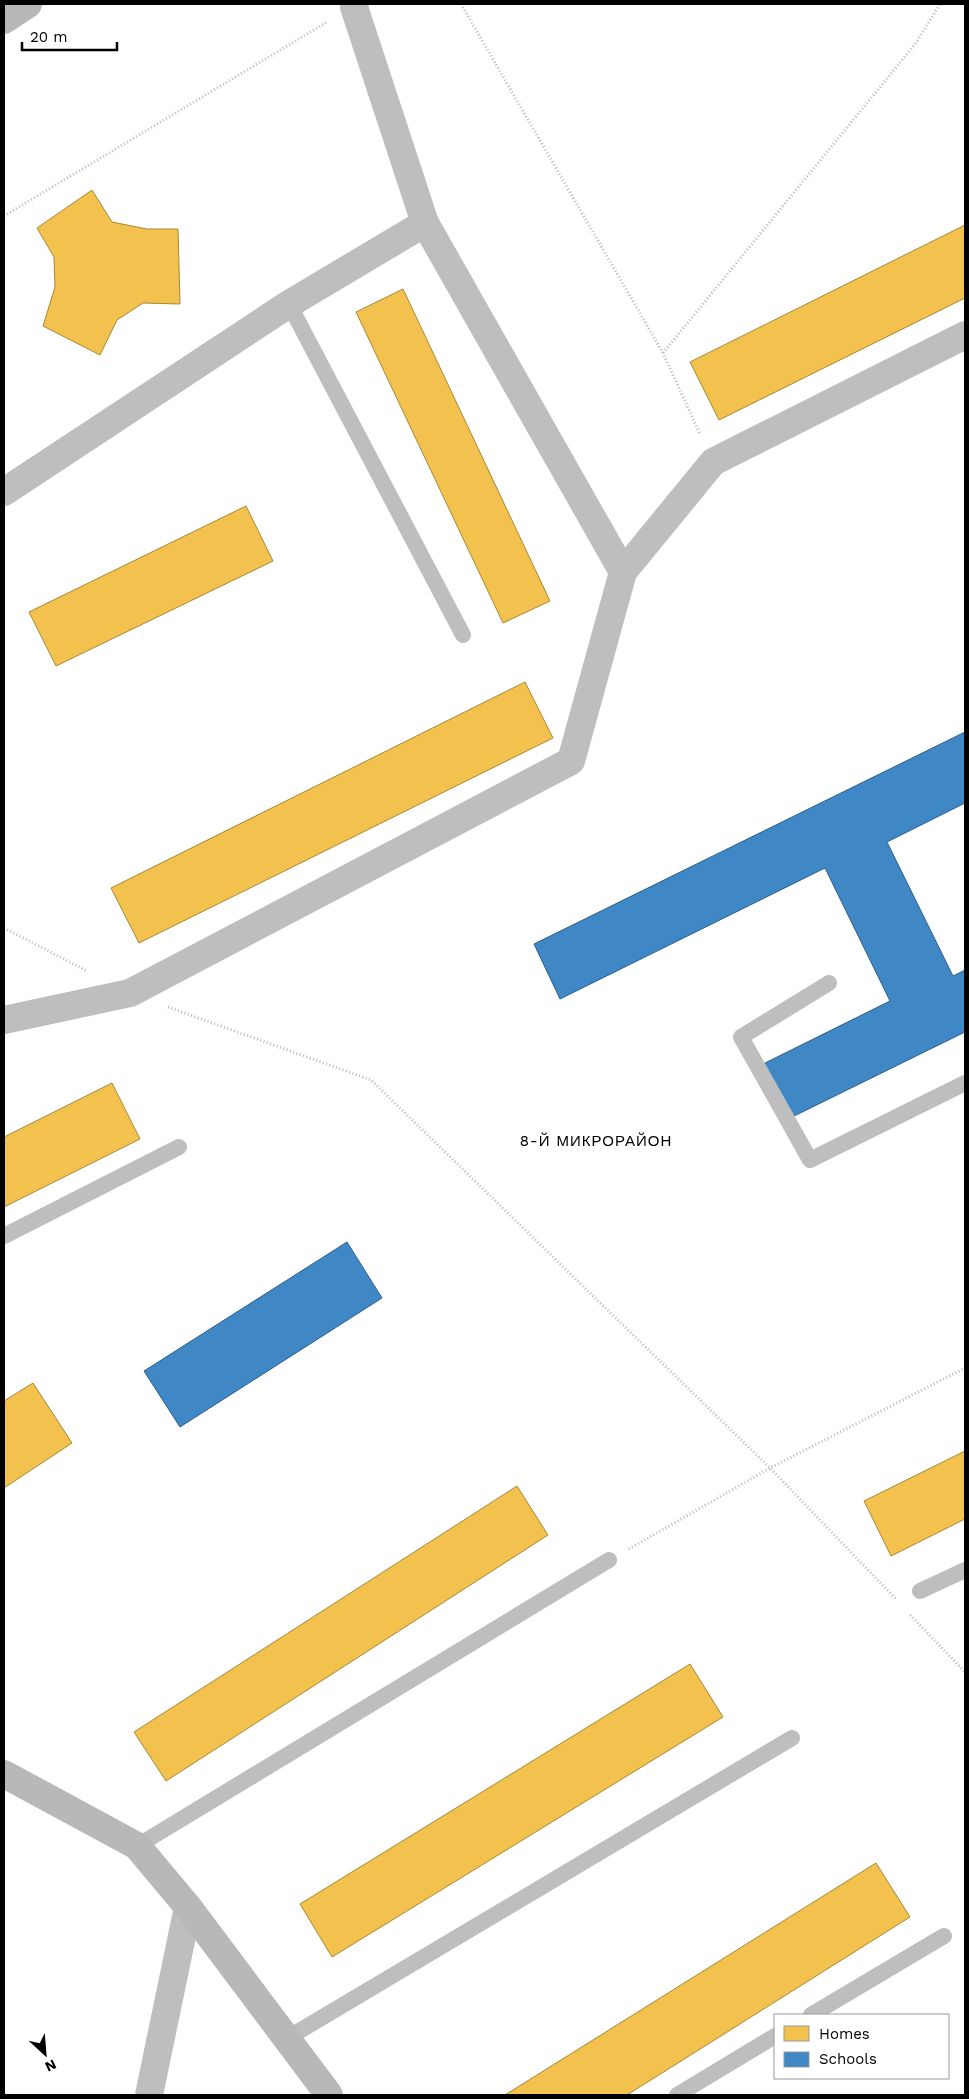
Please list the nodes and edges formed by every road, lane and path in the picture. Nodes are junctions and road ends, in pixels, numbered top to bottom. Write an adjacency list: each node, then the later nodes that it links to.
1 (28, 4): 5 (street)
2 (461, 4): 10 (path)
3 (940, 4): 10 (path)
4 (354, 5): 6 (path); 7 (street)
5 (4, 20)
6 (4, 216)
7 (426, 223): 8 (street); 13 (street)
8 (289, 304): 12 (street); 14 (lane)
9 (965, 335): 11 (street)
10 (663, 353): 11 (path)
11 (713, 462): 13 (street)
12 (4, 492)
13 (623, 572): 18 (street)
14 (462, 635)
15 (4, 928): 16 (path)
16 (88, 972)
17 (829, 983): 20 (lane)
18 (130, 993): 19 (street); 24 (path)
19 (4, 1020)
20 (965, 1083)
21 (179, 1147): 22 (lane)
22 (4, 1236)
23 (965, 1368): 24 (path)
24 (770, 1468): 25 (path); 28 (path)
25 (609, 1560): 33 (lane)
26 (965, 1570): 27 (lane)
27 (920, 1591)
28 (898, 1602)
29 (905, 1609): 30 (path)
30 (965, 1672)
31 (792, 1738): 38 (lane)
32 (4, 1774): 33 (street)
33 (137, 1846): 34 (street)
34 (188, 1907): 38 (street); 39 (street)
35 (944, 1936): 36 (lane)
36 (812, 2014)
37 (774, 2037): 41 (lane)
38 (286, 2039): 40 (street)
39 (149, 2095)
40 (329, 2095)
41 (677, 2095)

